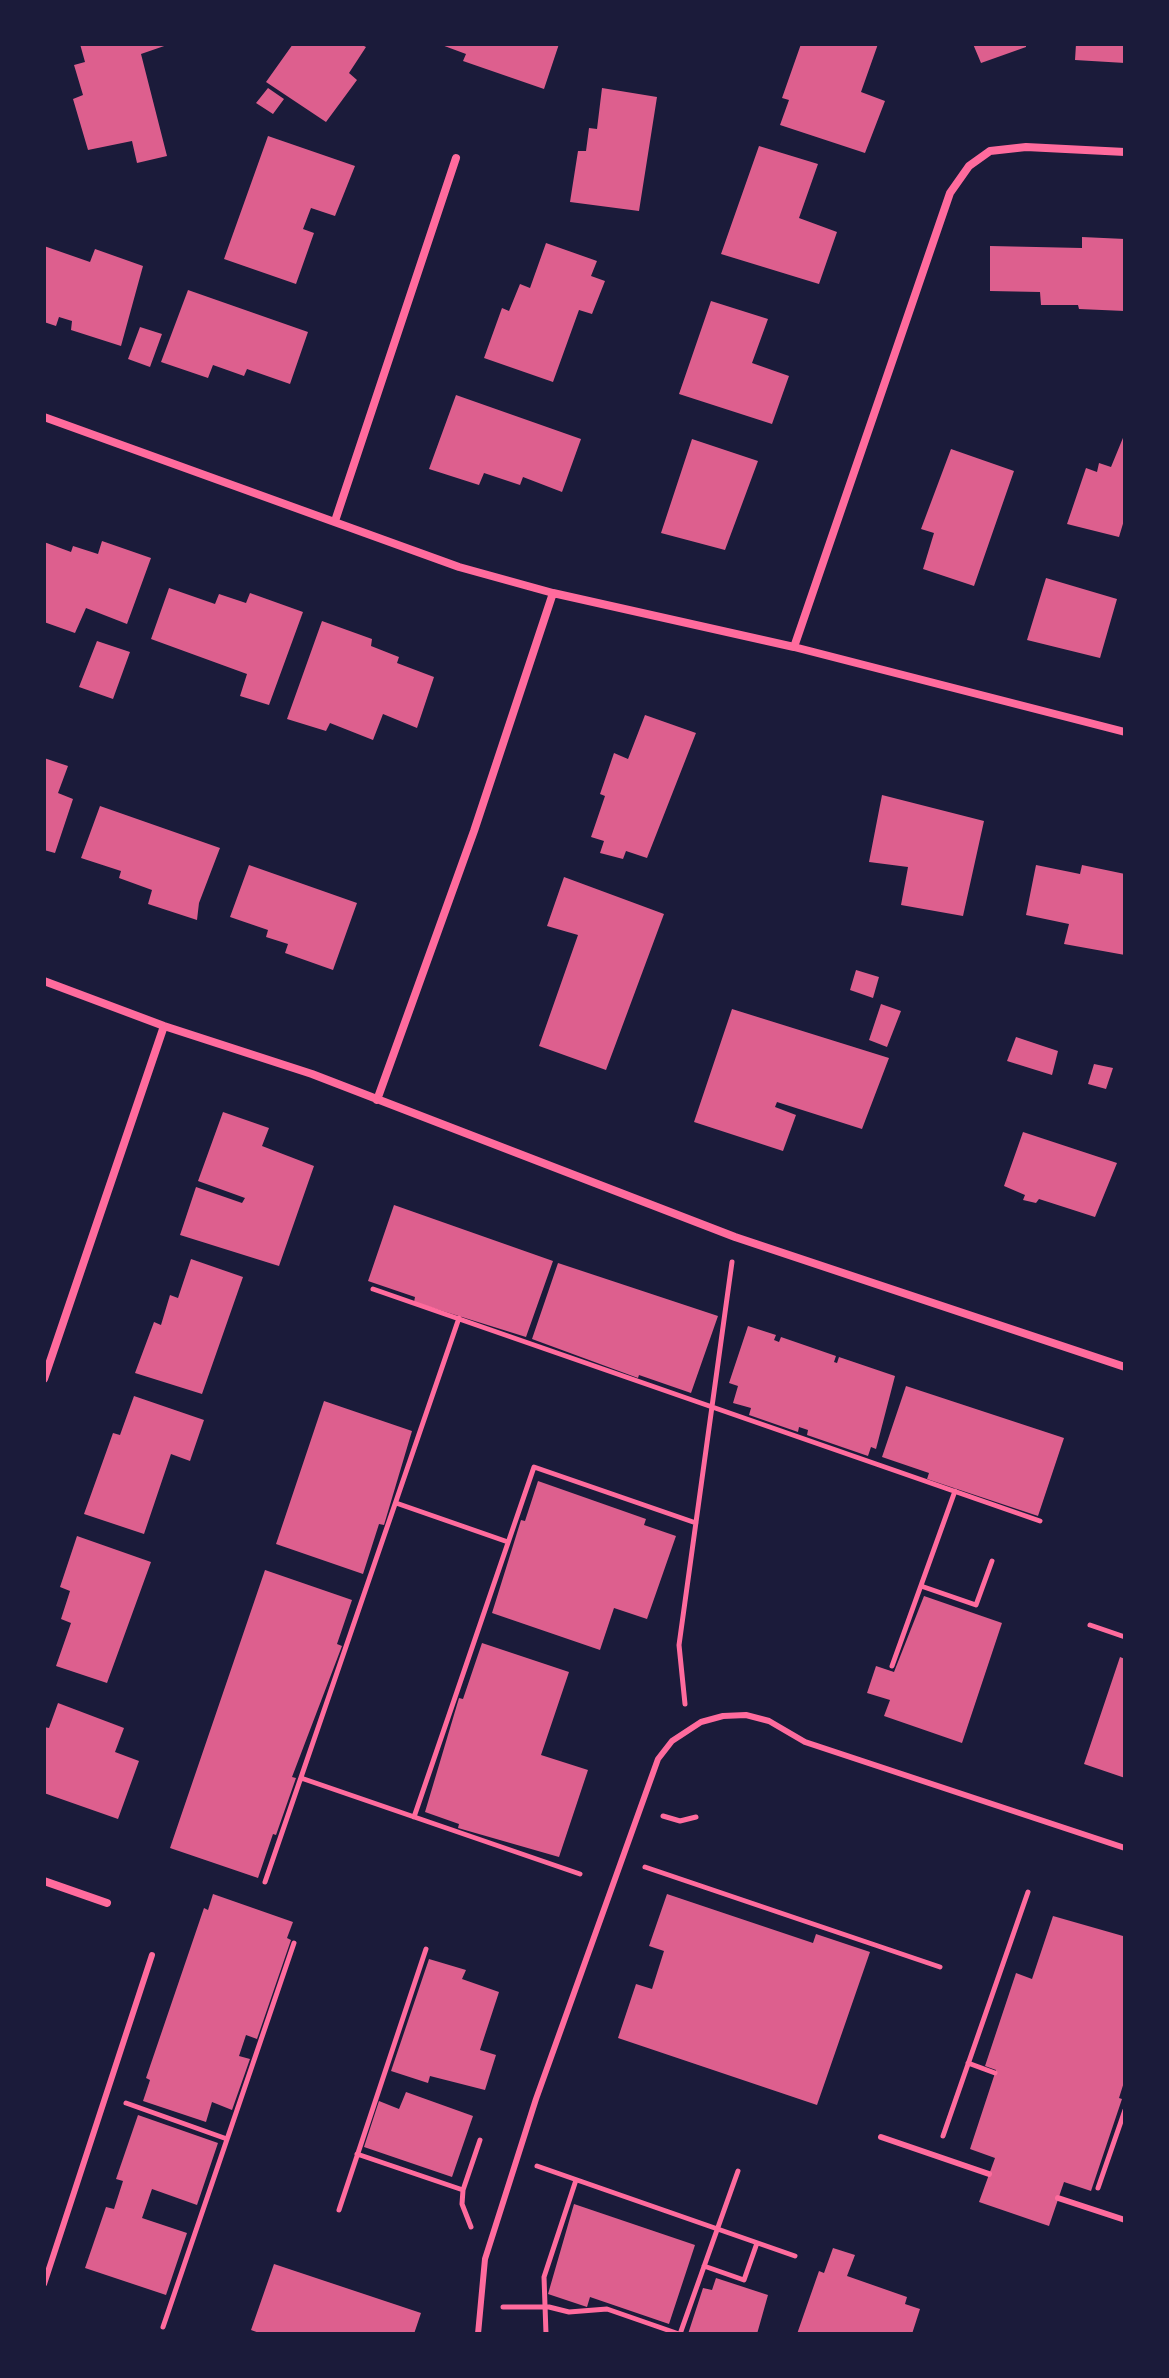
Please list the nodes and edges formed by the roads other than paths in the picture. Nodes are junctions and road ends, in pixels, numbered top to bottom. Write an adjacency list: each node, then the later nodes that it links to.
1 (1125, 152): 6 (street)
2 (456, 158): 4 (street)
3 (44, 417): 4 (street)
4 (335, 521): 5 (street)
5 (553, 593): 6 (street); 10 (street)
6 (794, 647): 7 (street)
7 (1125, 732)
8 (44, 981): 9 (street)
9 (164, 1026): 10 (street); 12 (street)
10 (377, 1100): 11 (street)
11 (1125, 1367)
12 (44, 1379)
13 (1125, 1848): 22 (lane)
14 (44, 1881): 15 (street)
15 (107, 1903)
16 (152, 1955): 21 (lane)
17 (881, 2137): 18 (lane)
18 (989, 2174)
19 (1058, 2198): 20 (lane)
20 (1125, 2220)
21 (44, 2284)
22 (478, 2334)

